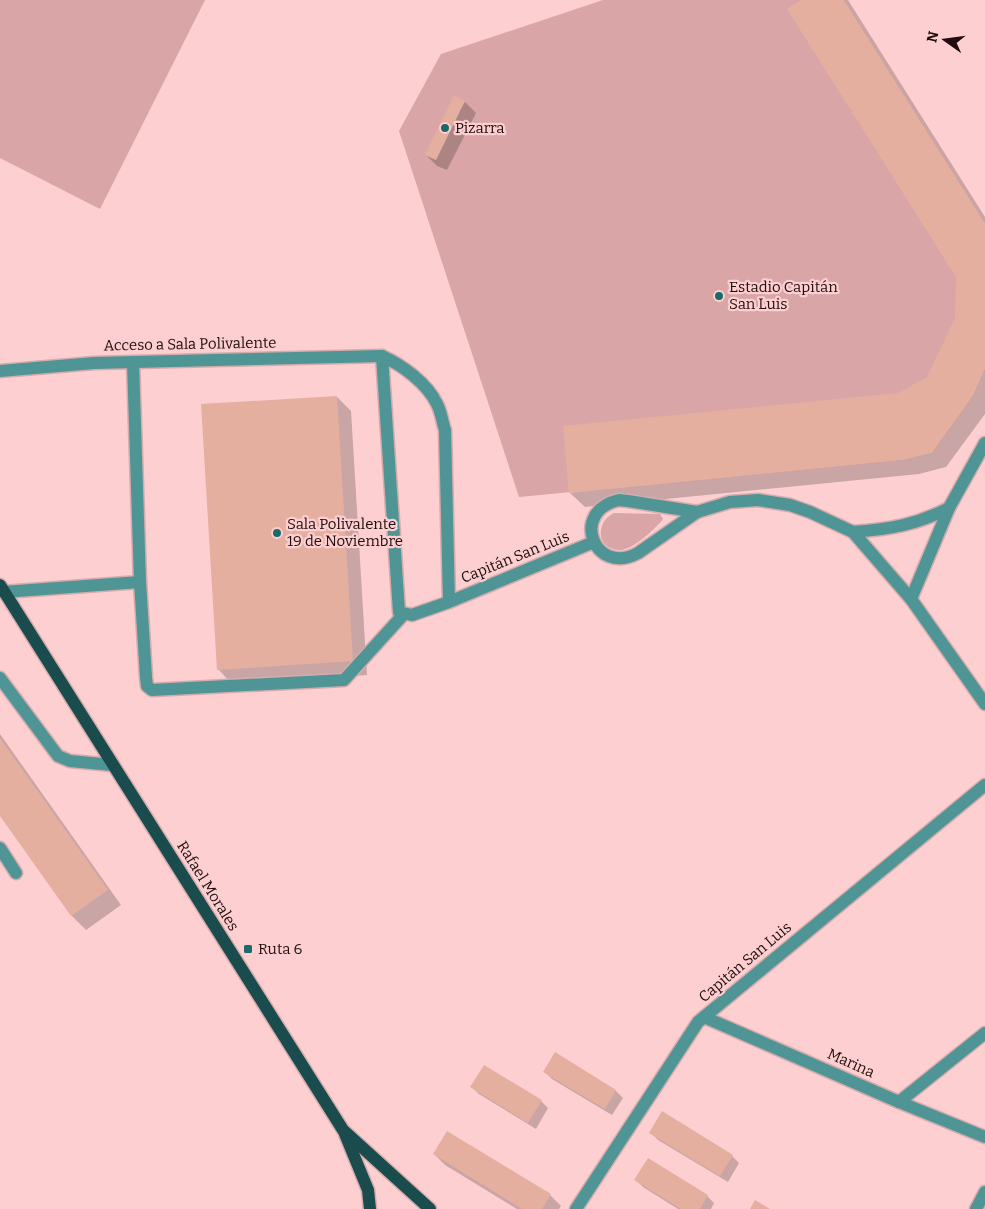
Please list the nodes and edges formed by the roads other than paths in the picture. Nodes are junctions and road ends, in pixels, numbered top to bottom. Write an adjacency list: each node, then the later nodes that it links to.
1 (382, 356): 2 (street, Acceso a Sala Polivalente); 12 (street, Acceso a Sala Polivalente); 13 (street)
2 (133, 362): 3 (street, Acceso a Sala Polivalente); 9 (street)
3 (0, 372)
4 (985, 443): 5 (street)
5 (949, 508): 7 (street, Capitán San Luis); 11 (street)
6 (697, 512): 7 (street, Capitán San Luis); 8 (street, Capitán San Luis); 8 (street, Capitán San Luis)
7 (854, 532): 11 (street, Capitán San Luis)
8 (594, 542): 12 (street, Capitán San Luis)
9 (140, 582): 10 (street); 13 (street)
10 (1, 589): 16 (main road, Rafael Morales)
11 (911, 599): 15 (street, Capitán San Luis)
12 (449, 602): 13 (street)
13 (403, 614)
14 (0, 678): 16 (street)
15 (985, 704)
16 (112, 765): 23 (main road, Rafael Morales)
17 (985, 785): 20 (street, Capitán San Luis)
18 (0, 848): 19 (street)
19 (16, 873)
20 (704, 1017): 22 (street, Marina); 28 (street, Capitán San Luis)
21 (985, 1033): 22 (street)
22 (899, 1102): 24 (street, Marina)
23 (343, 1130): 26 (main road); 27 (main road, Rafael Morales)
24 (985, 1136)
25 (985, 1192): 29 (street)
26 (370, 1209)
27 (430, 1209)
28 (576, 1209)
29 (976, 1209)

